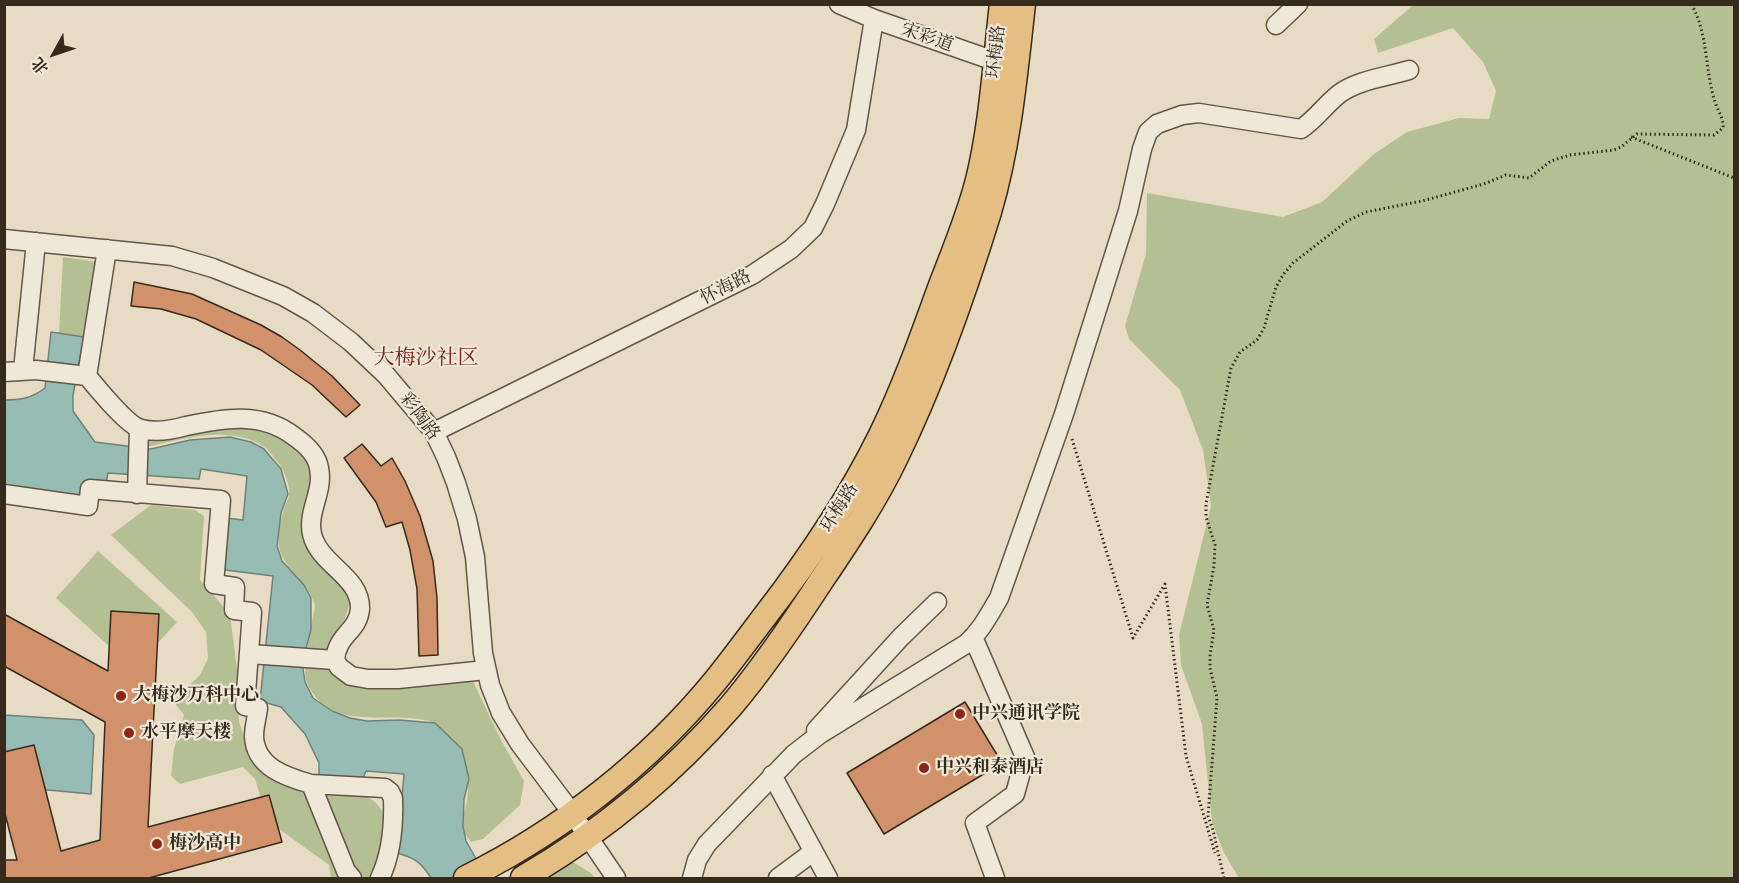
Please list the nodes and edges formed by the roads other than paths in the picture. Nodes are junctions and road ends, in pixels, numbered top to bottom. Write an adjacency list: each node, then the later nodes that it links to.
1 (839, 4): 5 (street, 宋彩道)
2 (1002, 4): 7 (main road, 环梅路)
3 (1023, 4): 7 (main road, 环梅路)
4 (1298, 4): 6 (street)
5 (874, 19): 7 (street, 宋彩道); 15 (street, 怀海路)
6 (1276, 25)
7 (1006, 65): 27 (main road, 环梅路); 28 (main road, 环梅路)
8 (1409, 70): 20 (street)
9 (4, 239): 10 (street, 彩陶路)
10 (36, 242): 11 (street, 彩陶路); 12 (street)
11 (107, 249): 14 (street); 15 (street, 彩陶路)
12 (23, 370): 13 (street); 14 (street)
13 (4, 372)
14 (87, 376): 16 (street)
15 (434, 432): 23 (street, 彩陶路)
16 (139, 437): 18 (street); 22 (street)
17 (4, 494): 18 (street)
18 (137, 494): 21 (street)
19 (937, 602): 24 (street)
20 (973, 637): 24 (street); 38 (street)
21 (250, 654): 22 (street); 26 (street)
22 (327, 660): 23 (street)
23 (486, 670): 27 (street, 彩陶路)
24 (794, 754): 25 (street)
25 (772, 776): 29 (street); 35 (street)
26 (311, 783): 31 (street); 32 (street)
27 (572, 813): 28 (street, 彩陶路); 30 (main road, 环梅路)
28 (589, 837): 33 (main road, 环梅路); 34 (street, 彩陶路)
29 (813, 852): 36 (street); 37 (street)
30 (476, 873)
31 (352, 879)
32 (380, 879)
33 (523, 879)
34 (616, 879)
35 (692, 879)
36 (778, 879)
37 (828, 879)
38 (995, 879)

